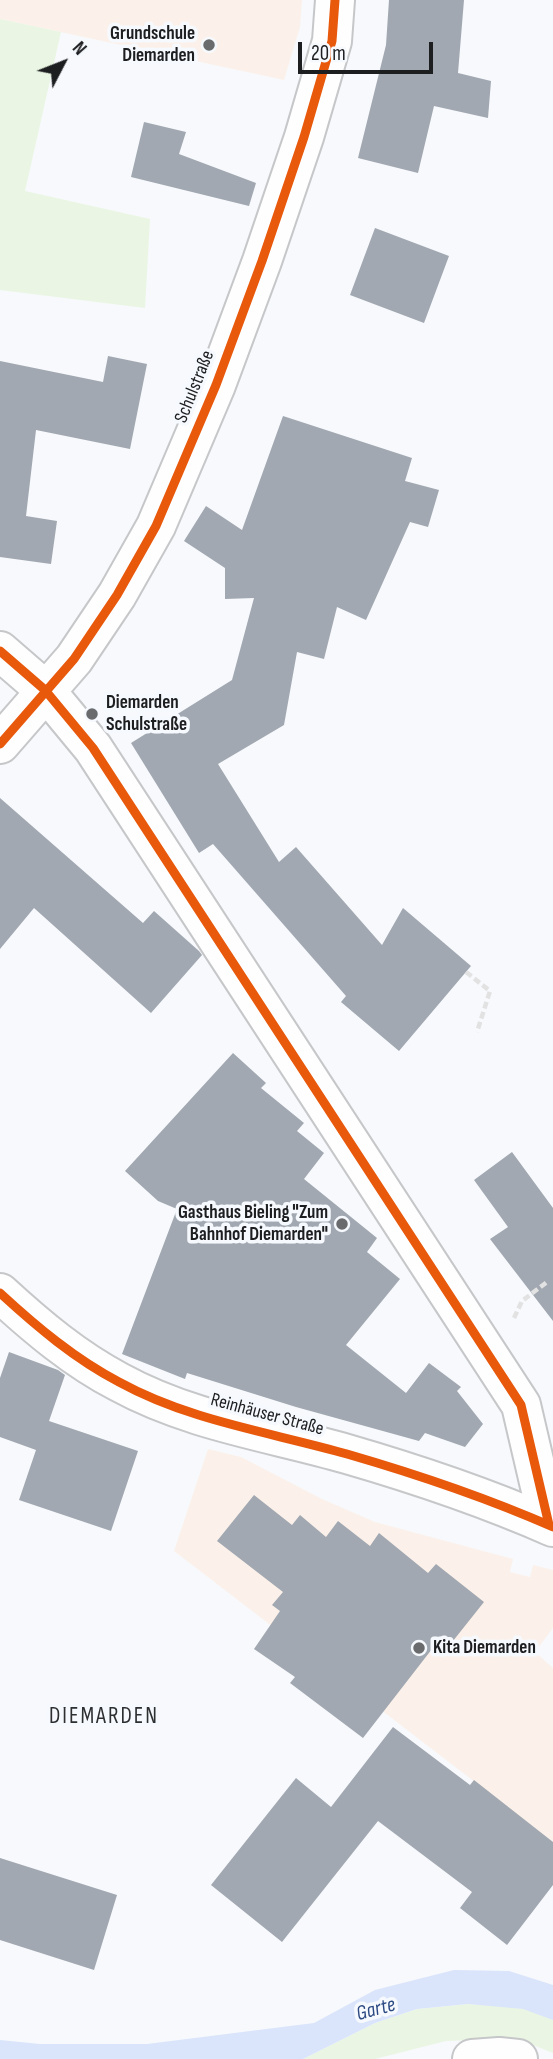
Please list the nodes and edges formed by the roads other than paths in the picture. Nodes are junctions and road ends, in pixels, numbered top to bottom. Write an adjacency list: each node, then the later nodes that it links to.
1 (335, 0): 3 (street, Schulstraße)
2 (0, 651): 3 (street)
3 (45, 690): 4 (street, Schulstraße); 6 (street)
4 (0, 744)
5 (0, 1293): 6 (street, Reinhäuser Straße)
6 (551, 1526)
7 (472, 2059): 8 (street)
8 (518, 2059)

